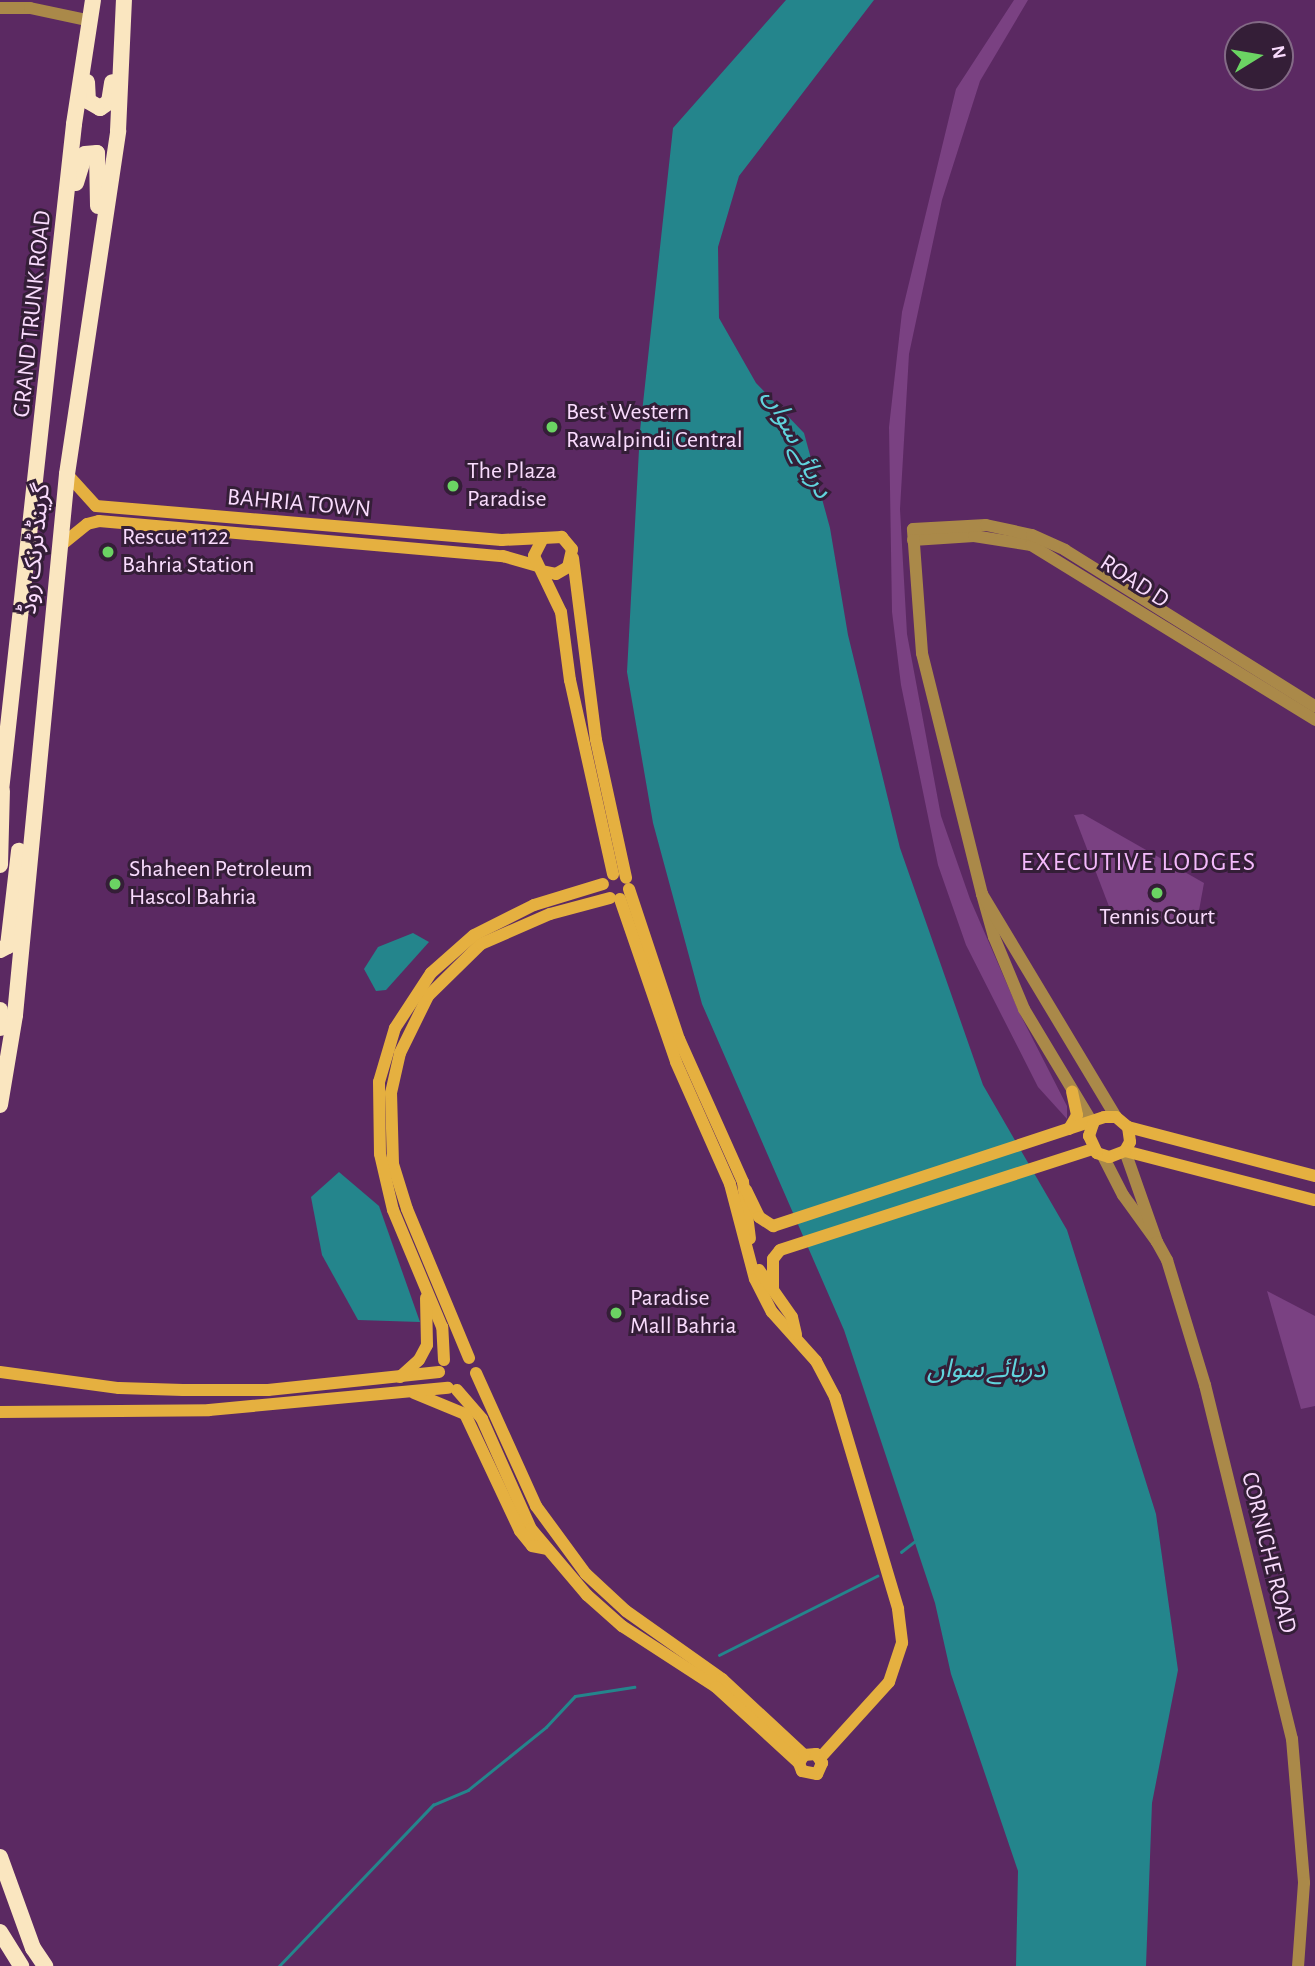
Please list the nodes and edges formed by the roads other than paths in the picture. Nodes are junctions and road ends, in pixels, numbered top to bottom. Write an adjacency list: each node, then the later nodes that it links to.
1 (93, 0): 4 (highway, GRAND TRUNK ROAD)
2 (124, 0): 5 (highway); 7 (highway, گرینڈ ٹرنک روڈ)
3 (0, 8): 4 (street)
4 (91, 21): 5 (highway, GRAND TRUNK ROAD)
5 (88, 44): 6 (highway, GRAND TRUNK ROAD)
6 (67, 215): 7 (highway); 16 (highway, GRAND TRUNK ROAD)
7 (96, 279): 8 (highway, گرینڈ ٹرنک روڈ)
8 (67, 474): 10 (main road, BAHRIA TOWN); 11 (highway, گرینڈ ٹرنک روڈ)
9 (913, 535): 14 (street, ROAD D); 15 (street, ROAD D); 22 (street)
10 (543, 538): 12 (main road); 13 (main road)
11 (60, 546): 13 (main road, BAHRIA TOWN); 17 (highway, گرینڈ ٹرنک روڈ)
12 (573, 554): 13 (main road); 20 (main road)
13 (540, 568): 19 (main road)
14 (1315, 706)
15 (1315, 720)
16 (1, 793): 18 (highway, GRAND TRUNK ROAD)
17 (34, 798): 24 (highway); 28 (highway, گرینڈ ٹرنک روڈ)
18 (0, 866)
19 (613, 874): 20 (main road); 21 (main road)
20 (628, 883): 23 (main road); 36 (main road)
21 (603, 884): 23 (main road); 39 (main road)
22 (982, 894): 27 (street); 29 (street)
23 (615, 899): 41 (main road); 42 (main road)
24 (0, 950)
25 (0, 1010): 26 (highway)
26 (0, 1028)
27 (1072, 1092): 30 (street); 32 (main road)
28 (0, 1105)
29 (1116, 1117): 30 (main road); 31 (main road)
30 (1093, 1124): 32 (main road); 34 (main road)
31 (1128, 1127): 33 (main road); 35 (main road)
32 (1066, 1131): 36 (main road)
33 (1125, 1151): 34 (main road); 37 (main road); 38 (street)
34 (1098, 1152): 38 (street); 40 (main road)
35 (1315, 1176)
36 (746, 1190): 40 (main road)
37 (1315, 1200)
38 (1157, 1242): 57 (street, CORNICHE ROAD)
39 (426, 1287): 43 (main road); 46 (main road)
40 (773, 1289): 41 (main road)
41 (796, 1335): 51 (main road)
42 (469, 1358): 43 (main road); 45 (main road)
43 (441, 1366): 46 (main road); 47 (main road)
44 (0, 1372): 46 (main road)
45 (476, 1373): 47 (main road); 52 (main road)
46 (400, 1377)
47 (452, 1389): 48 (main road); 50 (main road)
48 (411, 1392): 49 (main road); 50 (main road)
49 (0, 1412)
50 (548, 1549): 52 (main road)
51 (820, 1758): 52 (main road); 52 (main road)
52 (802, 1759)
53 (0, 1857): 56 (highway)
54 (0, 1931): 55 (highway)
55 (21, 1966)
56 (45, 1966)
57 (1298, 1966)

